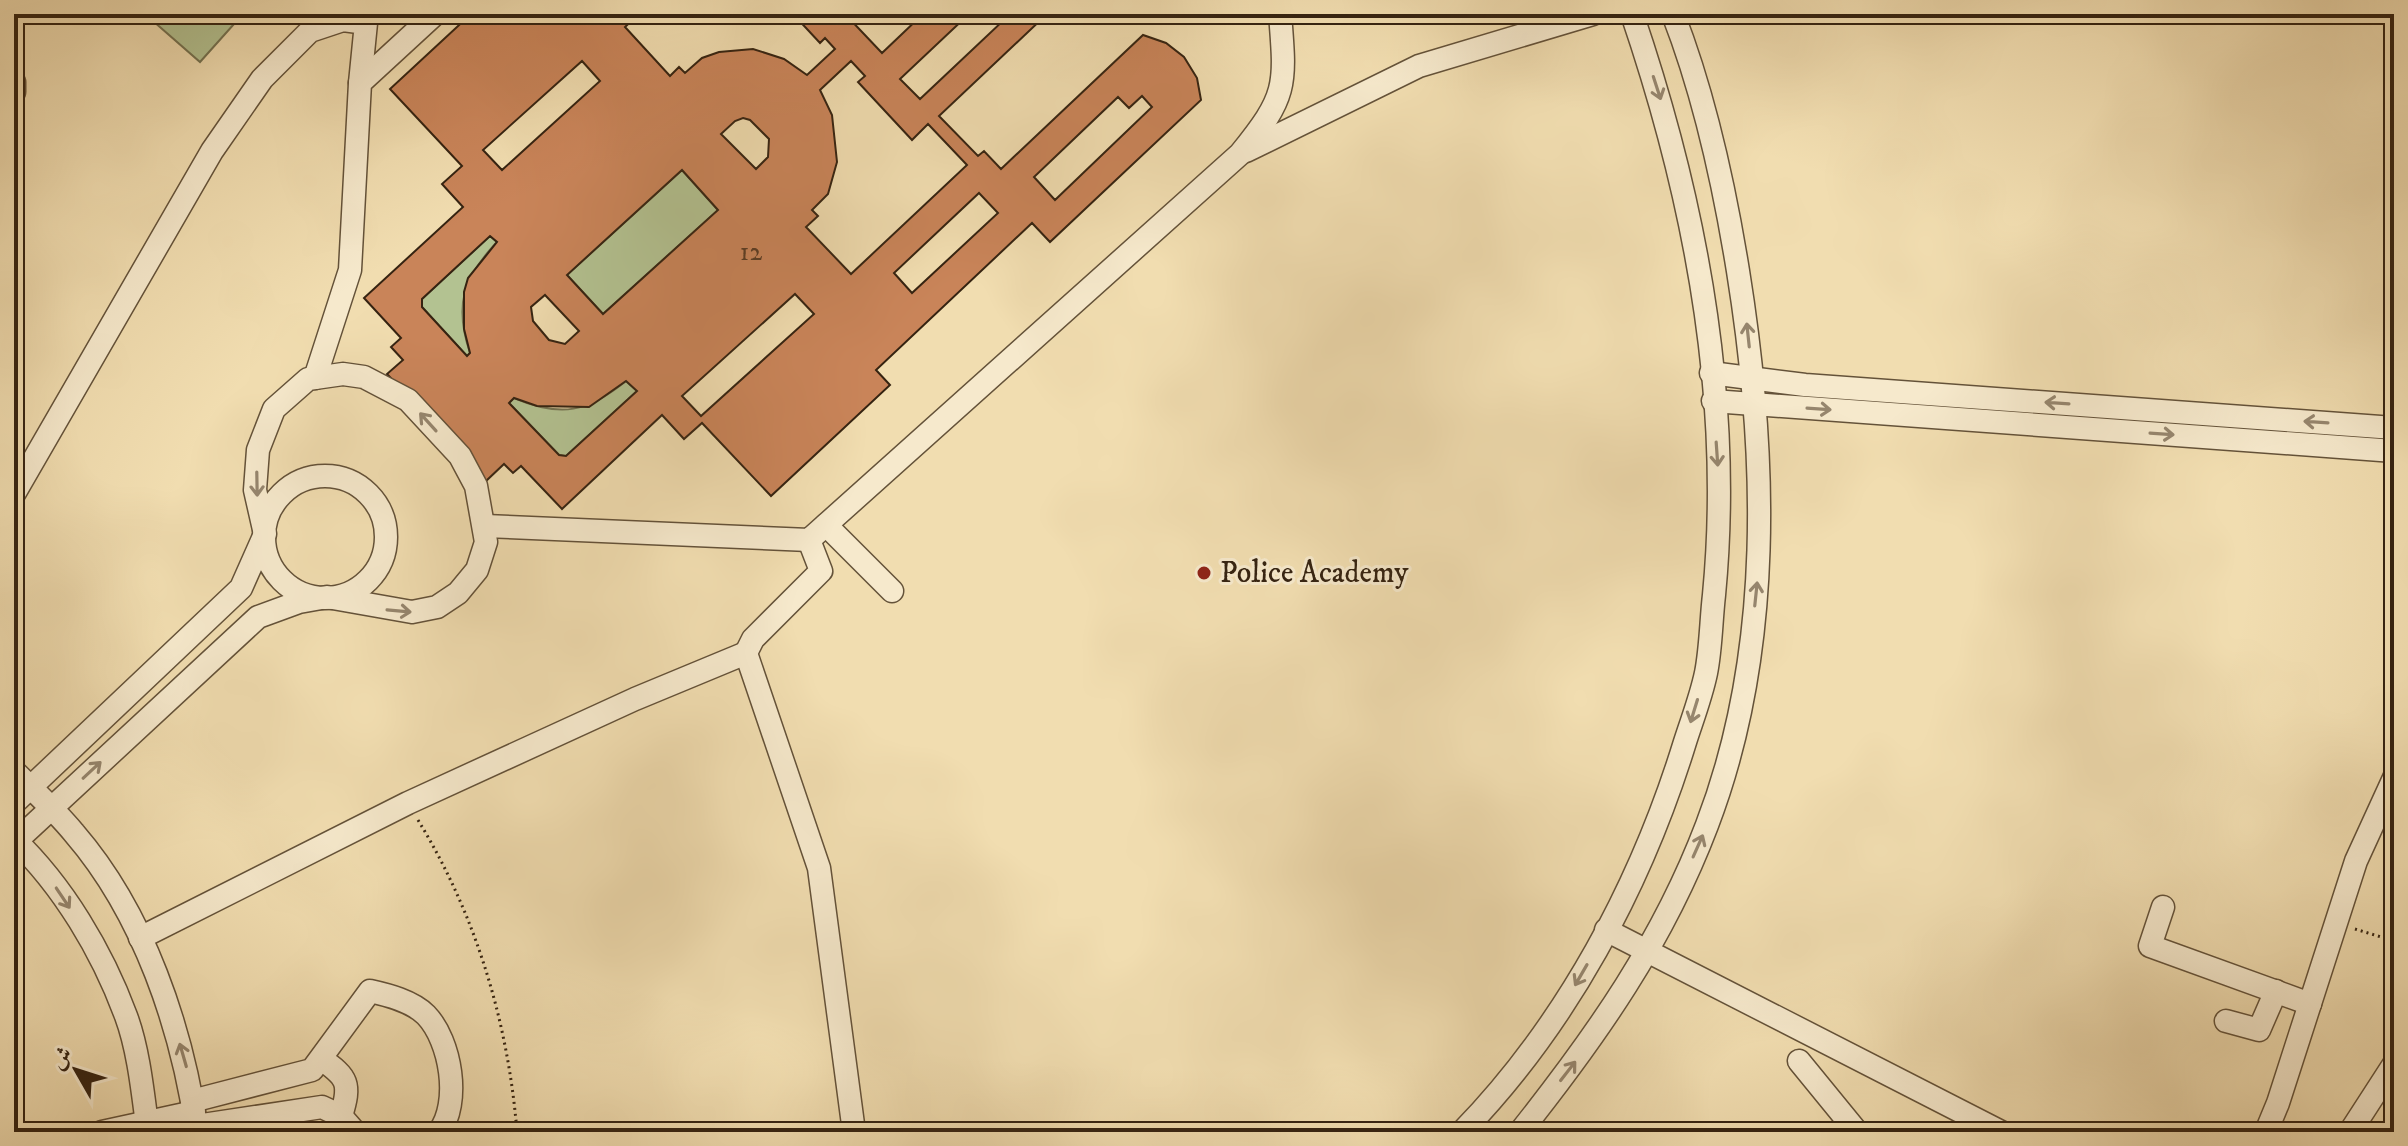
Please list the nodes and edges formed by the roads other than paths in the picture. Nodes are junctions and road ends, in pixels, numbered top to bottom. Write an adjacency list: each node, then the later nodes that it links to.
1 (435, 14): 7 (street)
2 (1280, 14): 9 (street)
3 (1593, 14): 9 (street)
4 (1632, 14): 10 (street, one-way to 10)
5 (1673, 14): 12 (street, one-way to 5)
6 (14, 82): 8 (street)
7 (360, 83): 11 (street); 17 (street)
8 (14, 92)
9 (1240, 154): 19 (street)
10 (1711, 373): 12 (street); 13 (street)
11 (315, 378): 18 (street, one-way to 11); 20 (street, one-way to 20)
12 (1752, 378): 14 (street); 15 (street, one-way to 12)
13 (1713, 401): 14 (street); 30 (street, one-way to 30)
14 (1755, 404): 16 (street, one-way to 16); 32 (street, one-way to 14)
15 (2394, 428)
16 (2394, 451)
17 (14, 494)
18 (485, 526): 19 (street); 22 (street, one-way to 18)
19 (818, 533): 21 (street); 23 (street)
20 (265, 534): 22 (street); 22 (street); 26 (street)
21 (892, 591)
22 (327, 597): 27 (street, one-way to 22)
23 (746, 653): 31 (street); 44 (street)
24 (14, 771): 26 (street)
25 (2394, 778): 34 (street)
26 (22, 795): 27 (street)
27 (51, 809): 28 (street); 31 (street)
28 (15, 841): 41 (street, one-way to 41)
29 (2163, 907): 33 (street)
30 (1606, 930): 32 (street); 45 (street, one-way to 45)
31 (140, 938): 39 (street, one-way to 31)
32 (1646, 951): 46 (street, one-way to 32); 48 (street)
33 (2276, 991): 34 (street); 35 (street)
34 (2310, 1004): 49 (street)
35 (2226, 1021)
36 (321, 1059): 39 (street); 40 (street); 43 (street)
37 (1799, 1061): 47 (street)
38 (2394, 1064): 50 (street)
39 (194, 1118): 40 (street); 41 (street)
40 (348, 1124)
41 (148, 1128): 42 (street)
42 (102, 1132)
43 (439, 1132)
44 (854, 1132)
45 (1462, 1132)
46 (1520, 1132)
47 (1857, 1132)
48 (2001, 1132)
49 (2266, 1132)
50 (2350, 1132)

